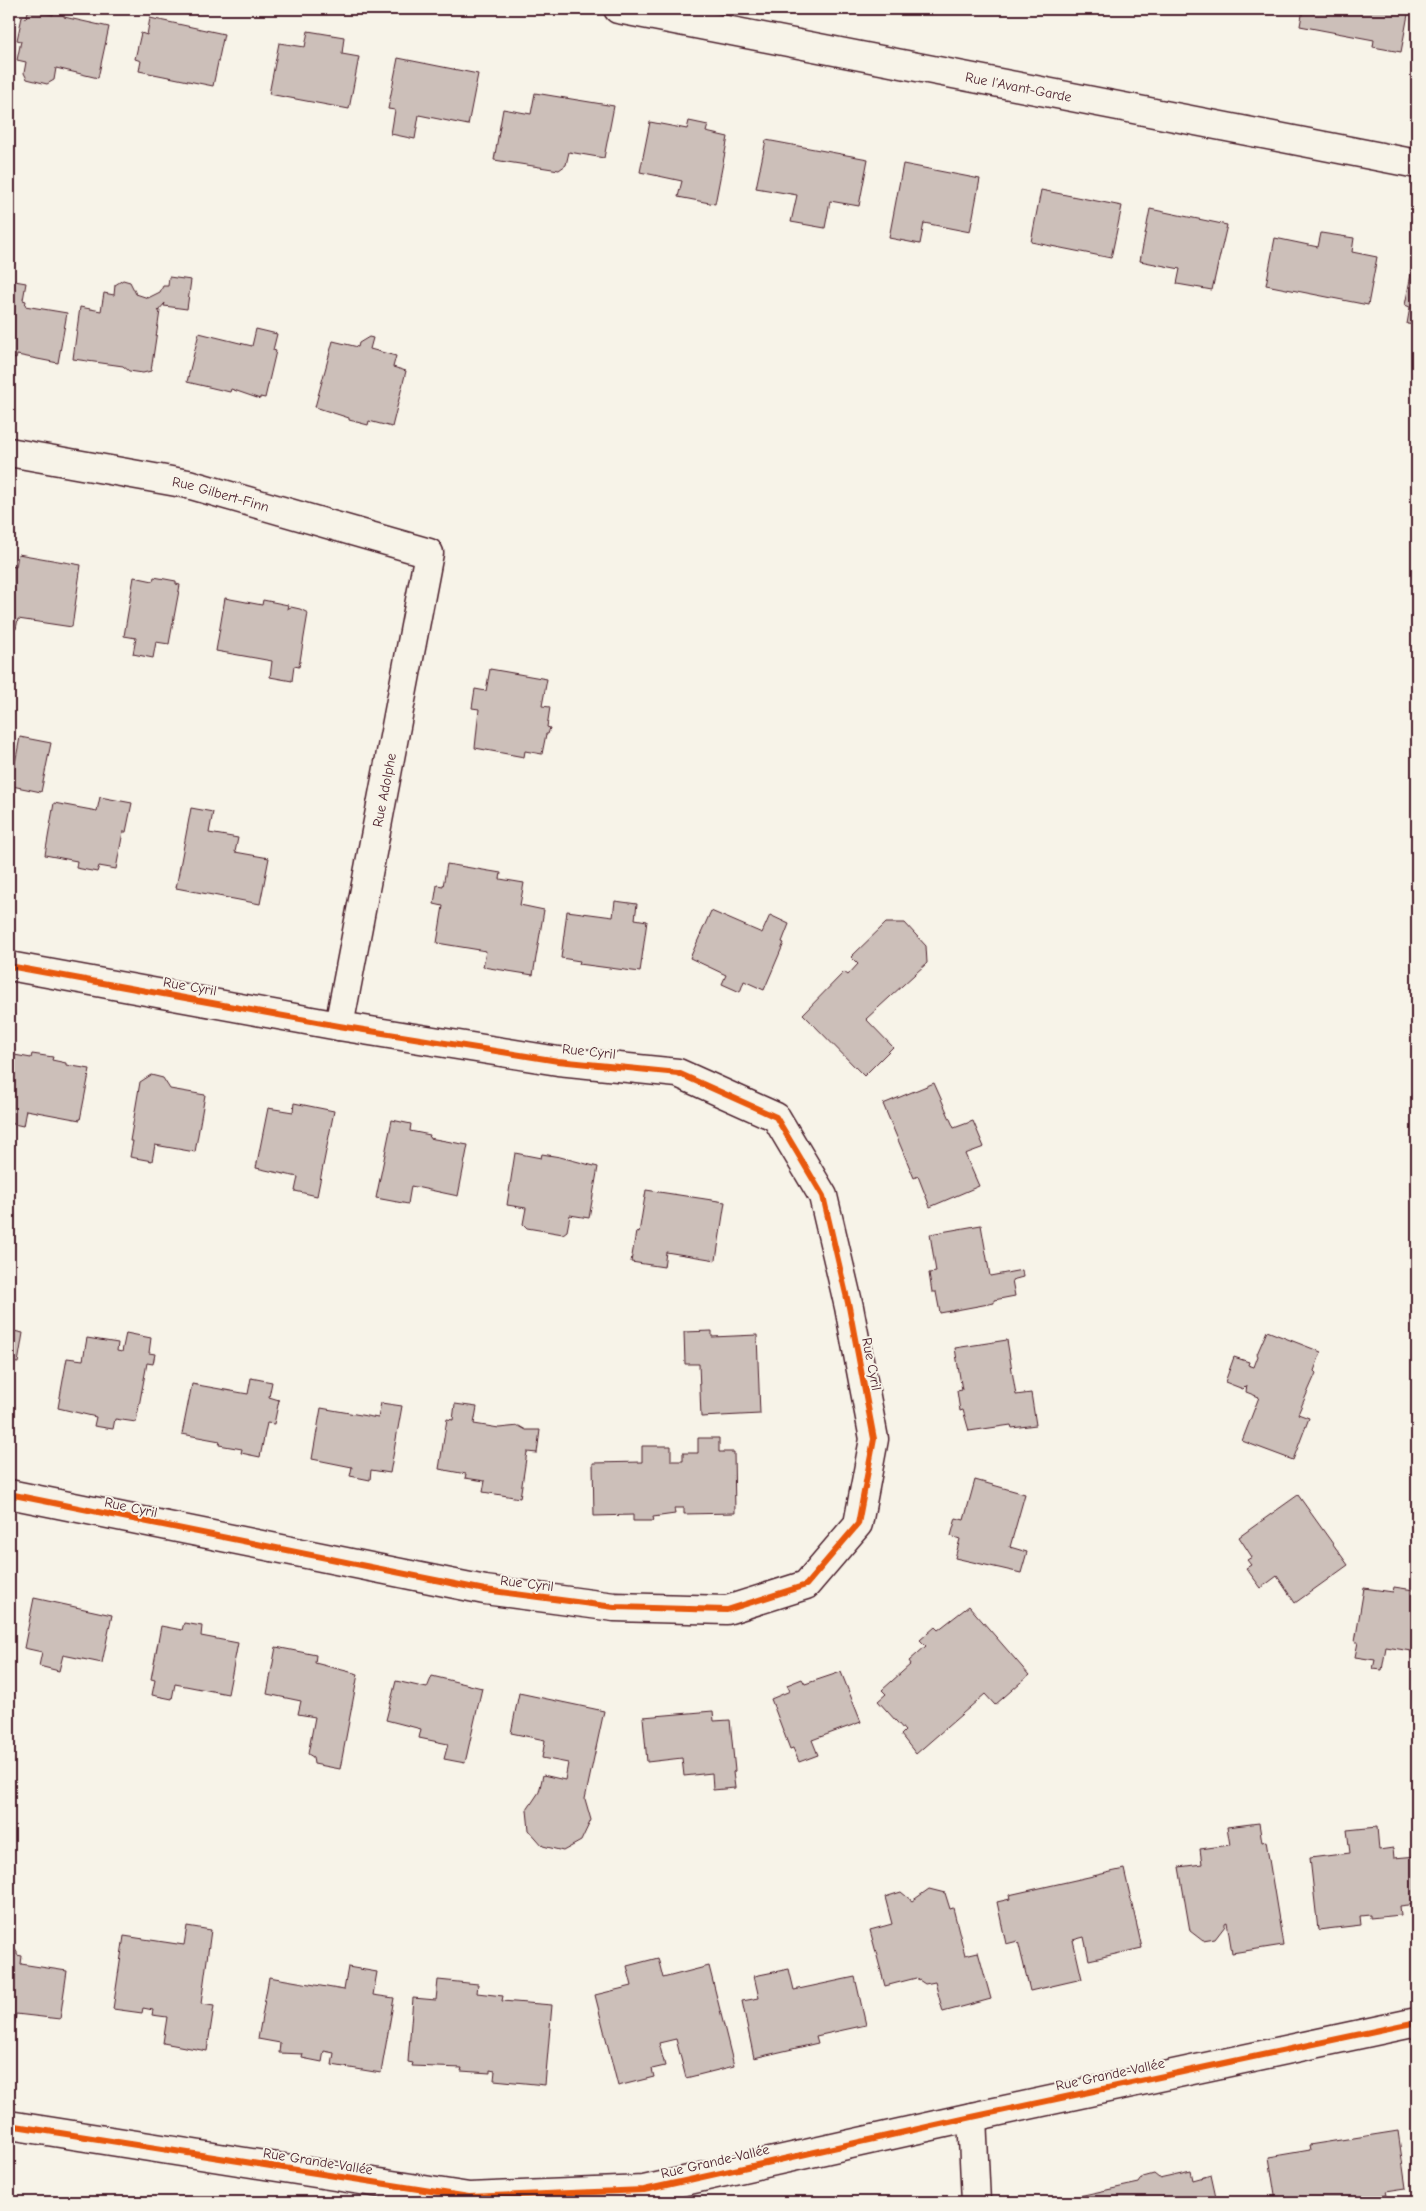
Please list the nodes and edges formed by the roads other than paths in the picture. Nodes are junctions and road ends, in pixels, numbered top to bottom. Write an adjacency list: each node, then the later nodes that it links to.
1 (618, 9): 2 (street, Rue l'Avant-Garde)
2 (1417, 164)
3 (9, 452): 4 (street, Rue Gilbert-Finn)
4 (429, 553): 6 (street, Rue Adolphe)
5 (9, 966): 6 (street, Rue Cyril)
6 (339, 1026): 7 (street, Rue Cyril)
7 (9, 1494)
8 (1417, 2022): 9 (street, Rue Grande-Vallée)
9 (972, 2117): 10 (street, Rue Grande-Vallée); 11 (street)
10 (9, 2125)
11 (976, 2202)

